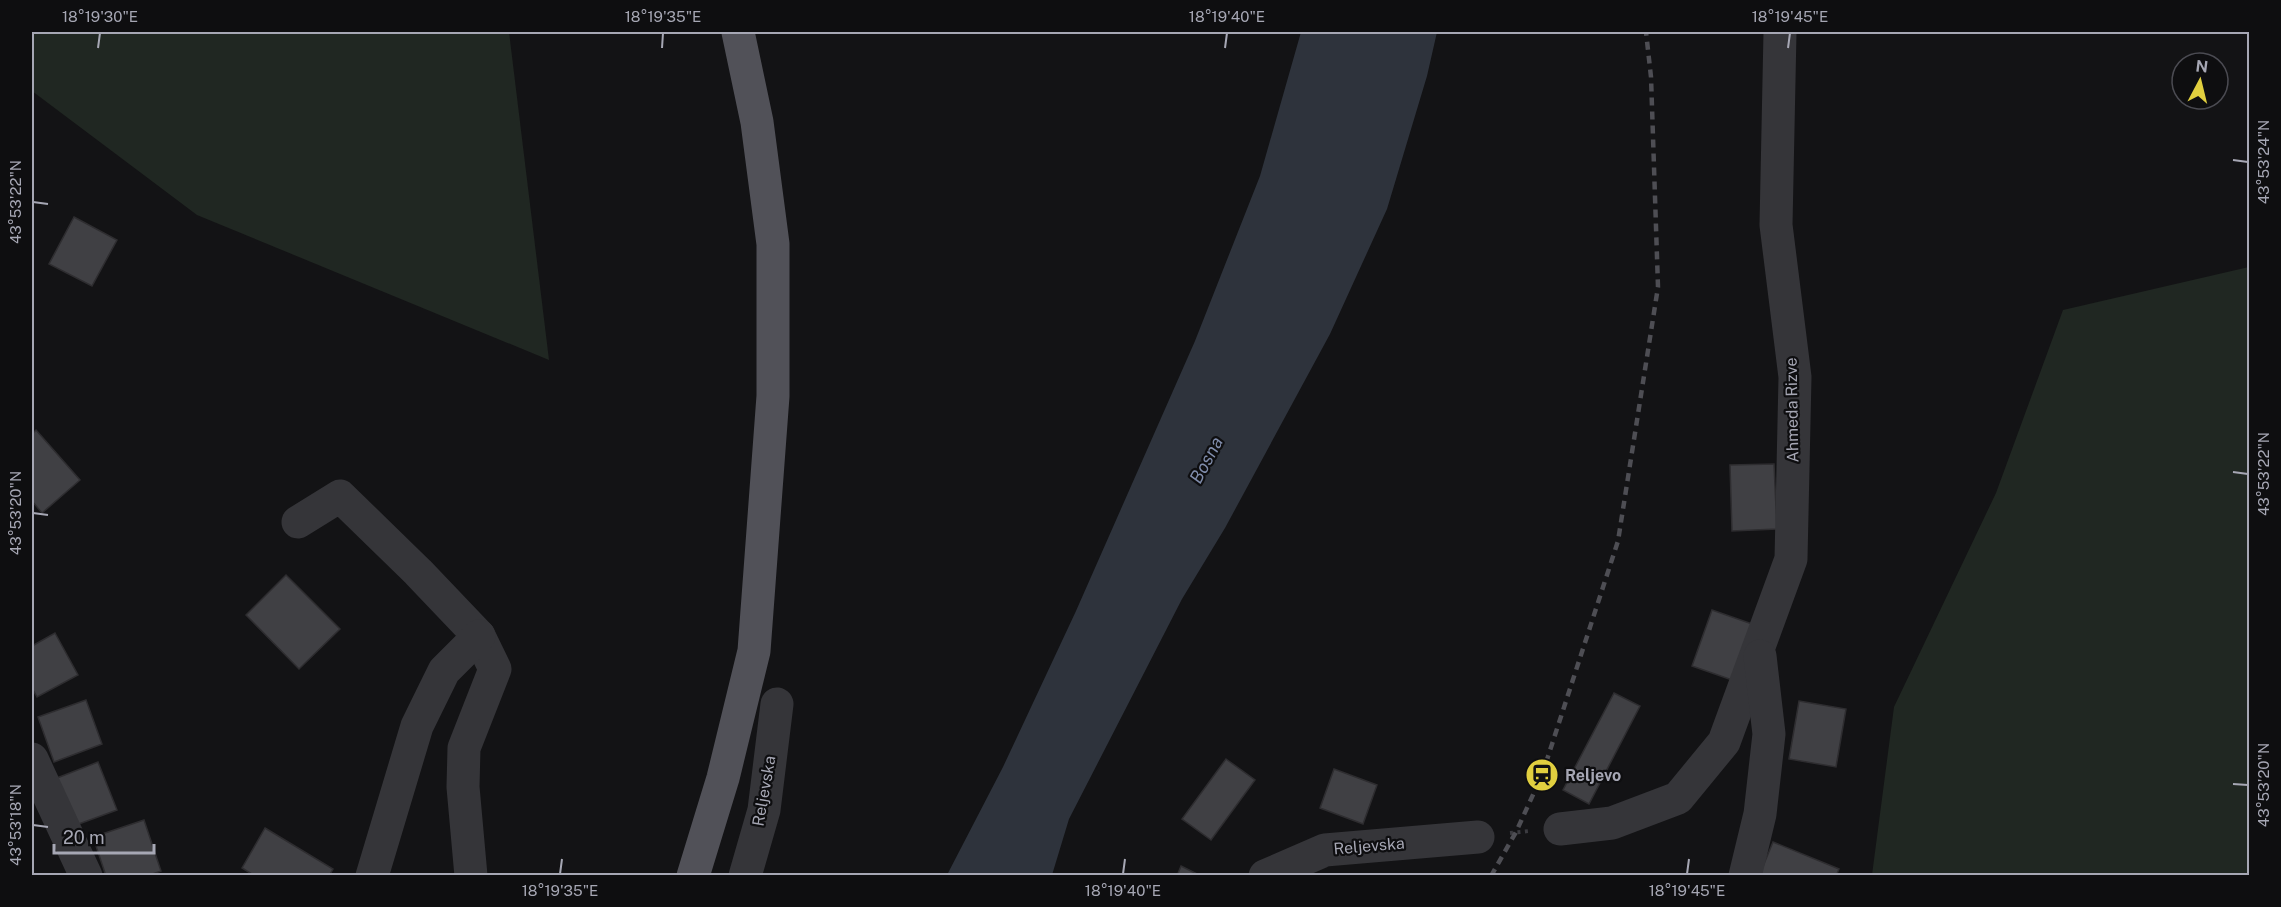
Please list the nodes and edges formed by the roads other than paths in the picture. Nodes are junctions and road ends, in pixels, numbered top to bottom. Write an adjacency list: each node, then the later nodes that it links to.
1 (738, 32): 13 (main road)
2 (1780, 32): 5 (street, Ahmeda Rizve)
3 (298, 522): 4 (street)
4 (479, 636): 11 (street); 12 (street)
5 (1759, 648): 8 (street, Ahmeda Rizve); 16 (street)
6 (777, 705): 14 (street, Reljevska)
7 (35, 778): 10 (street)
8 (1560, 829)
9 (1478, 837): 15 (street, Reljevska)
10 (86, 876)
11 (372, 876)
12 (471, 876)
13 (693, 876)
14 (745, 876)
15 (1265, 876)
16 (1744, 876)

